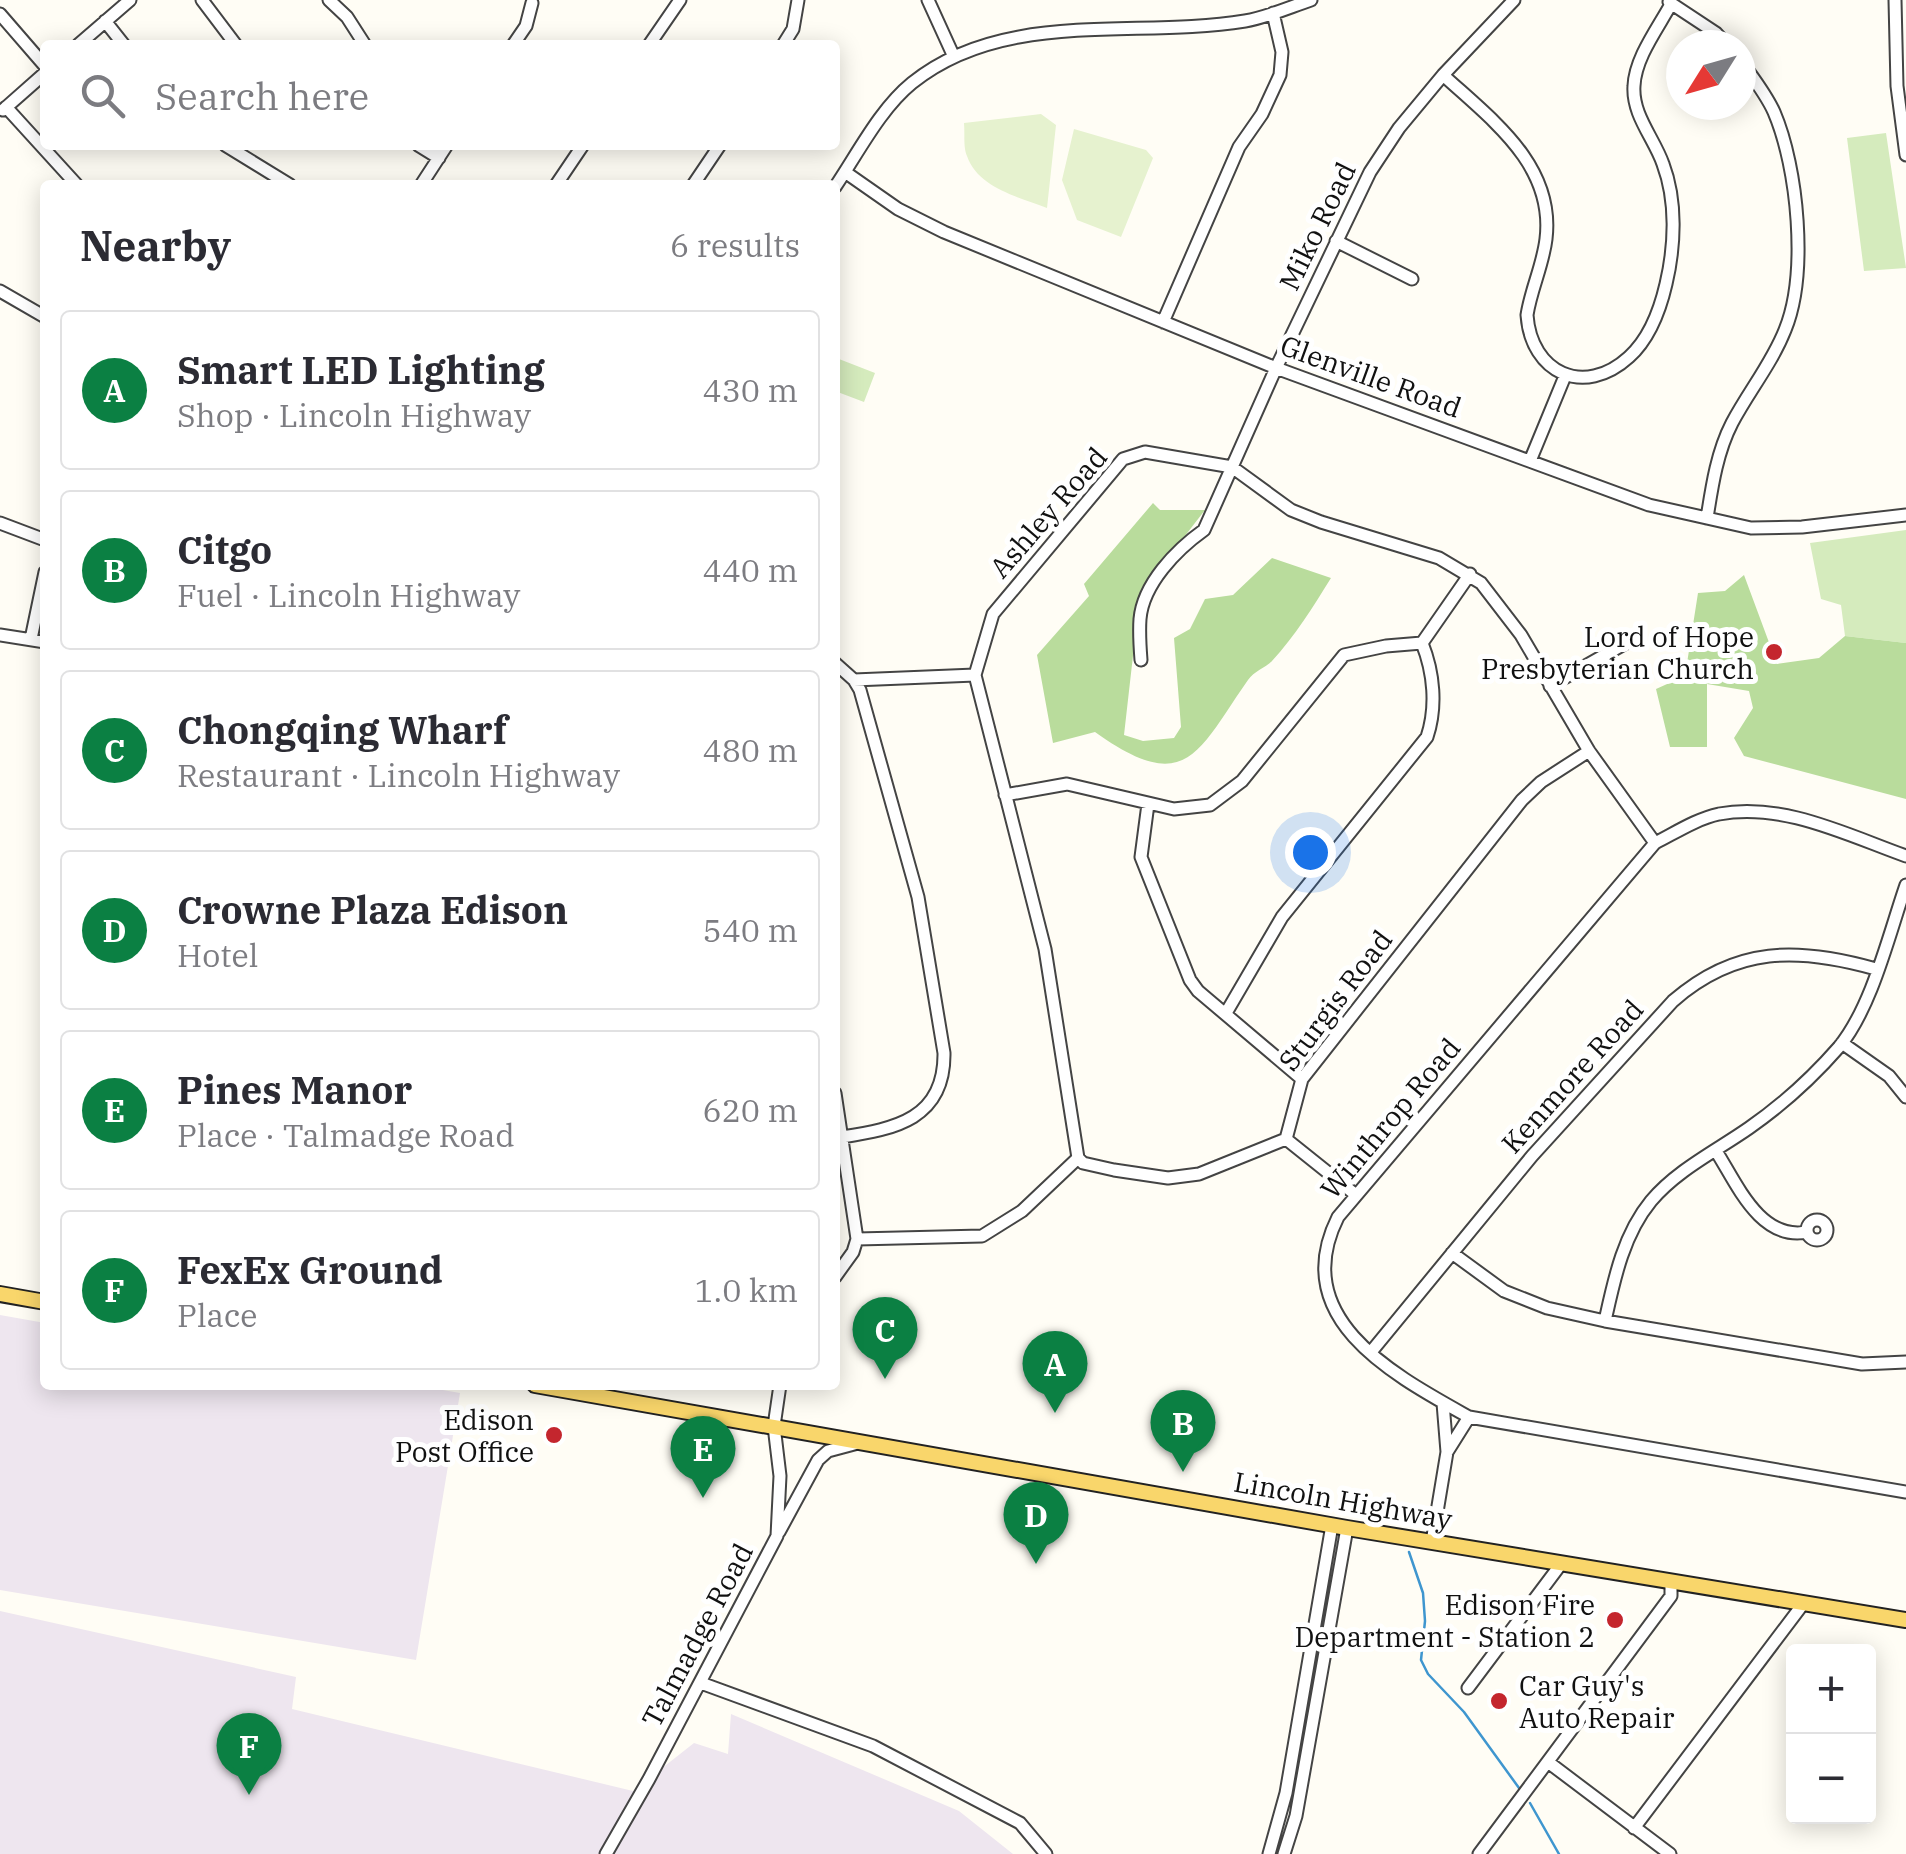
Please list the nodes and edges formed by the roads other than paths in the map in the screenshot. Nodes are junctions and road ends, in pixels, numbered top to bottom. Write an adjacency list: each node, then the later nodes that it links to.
1 (130, 0): 14 (street)
2 (202, 0): 18 (street)
3 (330, 0): 19 (street)
4 (680, 0): 21 (street)
5 (798, 0): 22 (street)
6 (928, 0): 23 (street)
7 (1311, 0): 12 (street)
8 (1514, 0): 25 (street, Miko Road)
9 (1895, 0): 36 (street)
10 (1668, 2): 15 (street); 51 (street)
11 (532, 3): 20 (street)
12 (1274, 13): 23 (street); 49 (street)
13 (0, 14): 24 (street)
14 (105, 21): 16 (street); 17 (street)
15 (1711, 30)
16 (84, 40)
17 (120, 40)
18 (232, 40)
19 (362, 40)
20 (516, 40)
21 (652, 40)
22 (787, 40)
23 (954, 56): 38 (street)
24 (40, 60)
25 (1443, 76): 45 (street, Miko Road); 51 (street)
26 (40, 78): 28 (street)
27 (1756, 83): 55 (street)
28 (3, 110): 29 (street)
29 (40, 148)
30 (42, 150): 39 (street)
31 (233, 150): 40 (street)
32 (426, 150): 37 (street)
33 (444, 150): 37 (street)
34 (579, 150): 42 (street)
35 (717, 150): 43 (street)
36 (1906, 154)
37 (439, 158): 41 (street)
38 (845, 172): 44 (street); 49 (street, Glenville Road)
39 (72, 180)
40 (282, 180)
41 (424, 180)
42 (559, 180)
43 (697, 180)
44 (840, 180)
45 (1336, 241): 46 (street); 50 (street, Miko Road)
46 (1412, 279)
47 (0, 291): 48 (street)
48 (40, 314)
49 (1163, 322): 50 (street, Glenville Road)
50 (1276, 368): 52 (street, Glenville Road); 53 (street, Miko Road)
51 (1565, 376): 52 (street)
52 (1530, 461): 55 (street, Glenville Road)
53 (1232, 467): 58 (street, Ashley Road); 65 (street, Miko Road); 67 (street, Ashley Road)
54 (1906, 515): 55 (street, Glenville Road)
55 (1707, 518)
56 (0, 523): 57 (street)
57 (40, 538)
58 (1470, 574): 63 (street); 69 (street, Ashley Road)
59 (40, 596): 61 (street)
60 (0, 636): 61 (street)
61 (31, 638): 62 (street)
62 (40, 641)
63 (1422, 643): 72 (street); 77 (street)
64 (1626, 643): 69 (street)
65 (1141, 660)
66 (840, 667): 68 (street)
67 (975, 675): 68 (street); 71 (street)
68 (854, 680): 82 (street)
69 (1550, 686): 70 (street, Ashley Road)
70 (1589, 751): 73 (street, Ashley Road); 79 (street, Sturgis Road)
71 (1005, 794): 72 (street); 85 (street)
72 (1148, 804): 77 (street)
73 (1655, 843): 74 (street, Winthrop Road); 86 (street, Winthrop Road)
74 (1906, 856)
75 (1906, 885): 76 (street)
76 (1876, 970): 78 (street); 89 (street, Kenmore Road)
77 (1226, 1013): 79 (street)
78 (1842, 1042): 80 (street); 84 (street)
79 (1302, 1078): 83 (street, Sturgis Road)
80 (1906, 1097)
81 (840, 1125): 82 (street)
82 (842, 1138): 88 (street)
83 (1286, 1138): 85 (street); 86 (street)
84 (1716, 1151): 87 (street); 93 (street)
85 (1078, 1158): 88 (street)
86 (1356, 1196): 94 (street, Winthrop Road)
87 (1807, 1232)
88 (856, 1239): 90 (street)
89 (1452, 1253): 93 (street); 94 (street, Kenmore Road)
90 (840, 1270)
91 (0, 1294): 92 (main road)
92 (40, 1301)
93 (1605, 1321): 95 (street)
94 (1372, 1352): 98 (street, Winthrop Road)
95 (1906, 1362)
96 (564, 1390): 100 (main road, Lincoln Highway)
97 (779, 1390): 100 (street)
98 (1443, 1403): 99 (street, Winthrop Road); 102 (street)
99 (1468, 1417): 102 (street); 103 (street, Winthrop Road)
100 (774, 1426): 101 (main road, Lincoln Highway); 105 (street, Talmadge Road)
101 (864, 1441): 104 (main road, Lincoln Highway); 105 (street)
102 (1448, 1452): 106 (street)
103 (1906, 1492)
104 (1340, 1526): 106 (main road, Lincoln Highway); 117 (street); 118 (street)
105 (777, 1536): 111 (street, Talmadge Road)
106 (1432, 1542): 107 (main road, Lincoln Highway)
107 (1562, 1564): 108 (main road, Lincoln Highway); 112 (street)
108 (1671, 1582): 109 (main road, Lincoln Highway); 113 (street)
109 (1803, 1604): 110 (main road, Lincoln Highway); 114 (street)
110 (1906, 1620)
111 (701, 1683): 115 (street, Talmadge Road); 116 (street)
112 (1468, 1688)
113 (1548, 1762): 114 (street); 119 (street)
114 (1634, 1828): 120 (street)
115 (606, 1854)
116 (1046, 1854)
117 (1268, 1854)
118 (1284, 1854)
119 (1479, 1854)
120 (1670, 1854)

